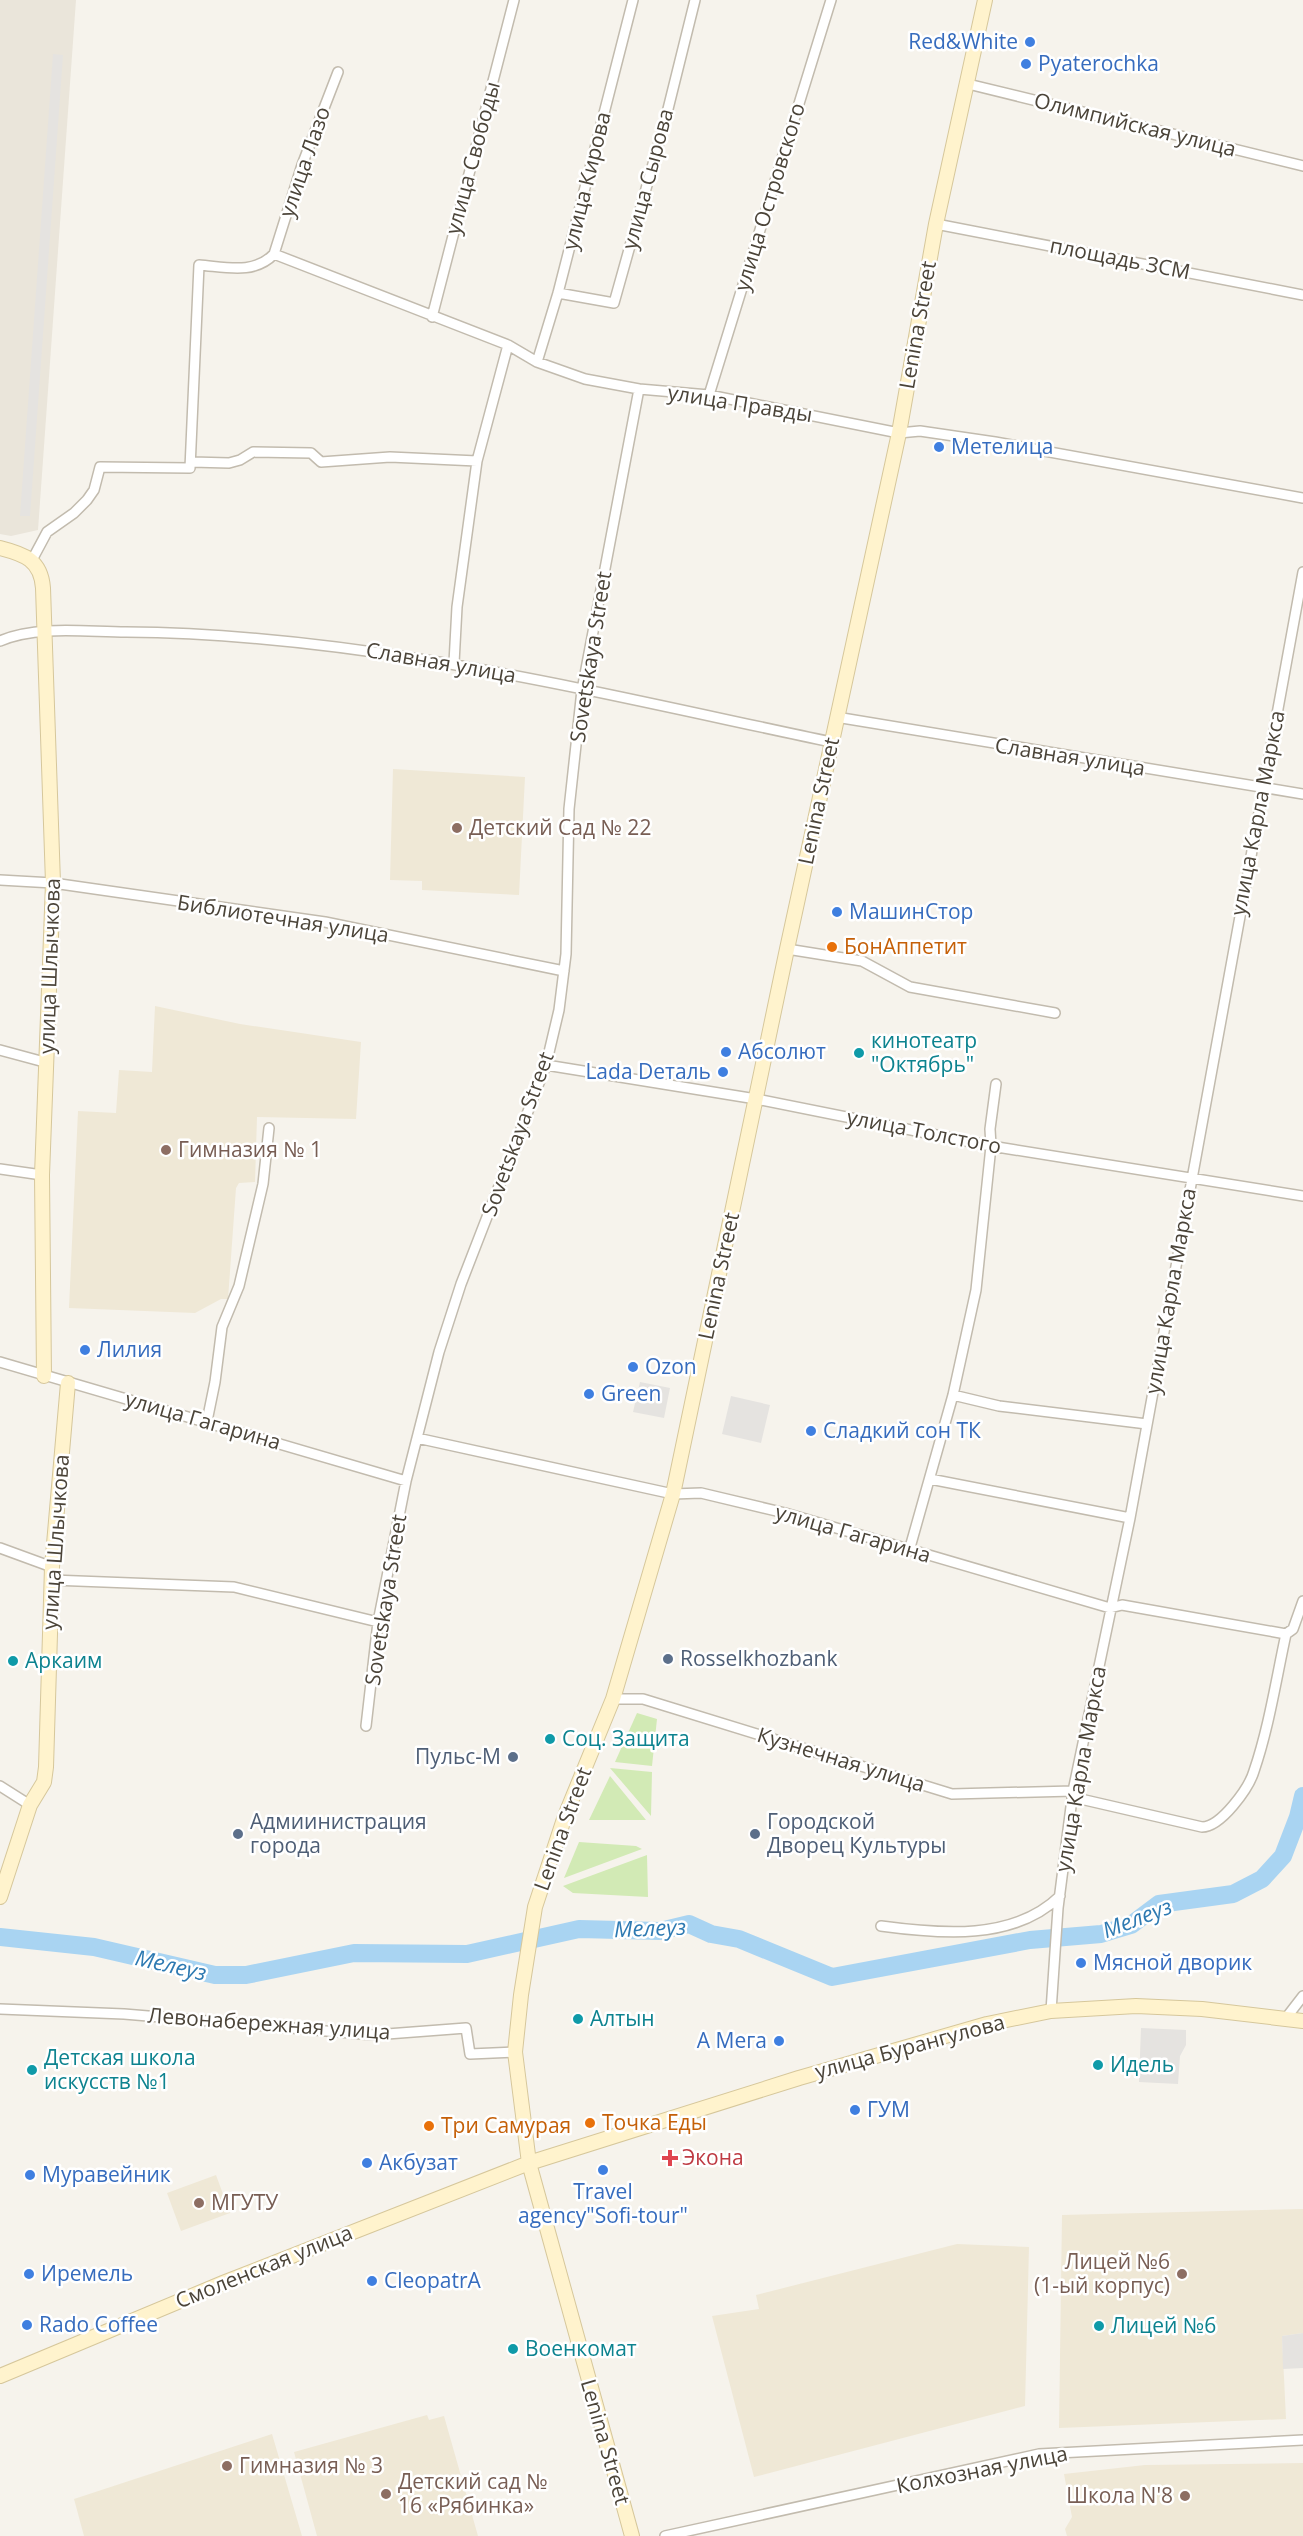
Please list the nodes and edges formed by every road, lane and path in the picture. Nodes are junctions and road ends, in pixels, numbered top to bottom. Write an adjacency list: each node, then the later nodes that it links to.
1 (514, 0): 13 (street, улица Свободы)
2 (633, 0): 11 (street, улица Кирова)
3 (695, 0): 11 (street, улица Сырова)
4 (831, 0): 17 (street, улица Островского)
5 (985, 0): 7 (main road, Lenina Street)
6 (338, 72): 10 (street, улица Лазо)
7 (968, 84): 8 (street, Олимпийская улица); 9 (main road, Lenina Street)
8 (1303, 166)
9 (936, 224): 12 (street, площадь ЗСМ); 18 (main road, Lenina Street)
10 (274, 254): 13 (street, улица Правды); 20 (street)
11 (558, 292): 15 (street, улица Кирова)
12 (1303, 296)
13 (432, 317): 14 (street, улица Правды)
14 (508, 345): 15 (street, улица Правды); 19 (street)
15 (537, 362): 16 (street, улица Правды)
16 (639, 389): 17 (street, улица Правды); 28 (street, Sovetskaya Street)
17 (709, 395): 18 (street, улица Правды)
18 (899, 433): 21 (street, улица Правды); 29 (main road, Lenina Street)
19 (477, 461): 20 (street); 27 (street)
20 (192, 462): 23 (street)
21 (1303, 498)
22 (0, 548): 23 (main road)
23 (32, 560): 25 (main road, улица Шлычкова)
24 (1303, 572): 31 (street, улица Карла Маркса)
25 (44, 632): 26 (street, Славная улица); 27 (street, Славная улица); 34 (main road, улица Шлычкова)
26 (0, 641)
27 (454, 663): 28 (street, Славная улица)
28 (582, 690): 30 (street, Славная улица); 36 (street, Sovetskaya Street)
29 (836, 717): 30 (main road, Lenina Street); 31 (street, Славная улица)
30 (831, 742): 35 (main road, Lenina Street)
31 (1264, 788): 32 (street, Славная улица); 47 (street, улица Карла Маркса)
32 (1303, 794)
33 (0, 880): 34 (street, Библиотечная улица)
34 (53, 883): 36 (street, Библиотечная улица); 39 (main road, улица Шлычкова)
35 (787, 949): 37 (street); 42 (main road, Lenina Street)
36 (564, 971): 40 (street, Sovetskaya Street)
37 (1056, 1013)
38 (0, 1050): 39 (street)
39 (48, 1063): 46 (main road, улица Шлычкова)
40 (546, 1065): 42 (street, улица Толстого); 55 (street, Sovetskaya Street)
41 (996, 1084): 44 (street)
42 (756, 1099): 44 (street, улица Толстого); 58 (main road, Lenina Street)
43 (269, 1128): 53 (street)
44 (991, 1146): 47 (street, улица Толстого); 52 (street)
45 (0, 1169): 46 (street)
46 (42, 1175): 50 (main road, улица Шлычкова)
47 (1192, 1178): 48 (street, улица Толстого); 54 (street, улица Карла Маркса)
48 (1303, 1196)
49 (0, 1362): 50 (street, улица Гагарина)
50 (44, 1376): 51 (street, улица Гагарина)
51 (68, 1383): 53 (street, улица Гагарина); 62 (main road, улица Шлычкова)
52 (953, 1395): 54 (street); 56 (street)
53 (207, 1421): 57 (street, улица Гагарина)
54 (1147, 1424): 59 (street, улица Карла Маркса)
55 (417, 1438): 57 (street, Sovetskaya Street); 58 (street, улица Гагарина)
56 (930, 1479): 59 (street); 61 (street)
57 (406, 1481): 65 (street, Sovetskaya Street)
58 (673, 1494): 61 (street, улица Гагарина); 67 (main road, Lenina Street)
59 (1130, 1518): 64 (street, улица Карла Маркса)
60 (0, 1548): 62 (street)
61 (909, 1551): 64 (street, улица Гагарина)
62 (52, 1574): 65 (street); 71 (main road, улица Шлычкова)
63 (1303, 1601): 66 (street)
64 (1110, 1608): 66 (street, улица Гагарина); 70 (street, улица Карла Маркса)
65 (378, 1622): 68 (street, Sovetskaya Street)
66 (1286, 1634): 70 (street, Кузнечная улица)
67 (613, 1699): 70 (street, Кузнечная улица); 80 (main road, Lenina Street)
68 (366, 1726)
69 (0, 1786): 71 (street)
70 (1073, 1794): 72 (street, улица Карла Маркса)
71 (30, 1805): 73 (main road, улица Шлычкова)
72 (1060, 1896): 74 (street); 77 (street, улица Карла Маркса)
73 (0, 1897)
74 (881, 1926)
75 (1303, 1996): 78 (street)
76 (0, 2009): 80 (street, Левонабережная улица)
77 (1051, 2011): 78 (main road, улица Бурангулова); 81 (main road, улица Бурангулова)
78 (1286, 2018): 79 (main road, улица Бурангулова)
79 (1303, 2021)
80 (515, 2052): 81 (main road, Lenina Street)
81 (529, 2163): 82 (main road, Смоленская улица); 84 (main road, Lenina Street)
82 (0, 2376)
83 (1303, 2440): 85 (street, Колхозная улица)
84 (632, 2536)
85 (665, 2536)

